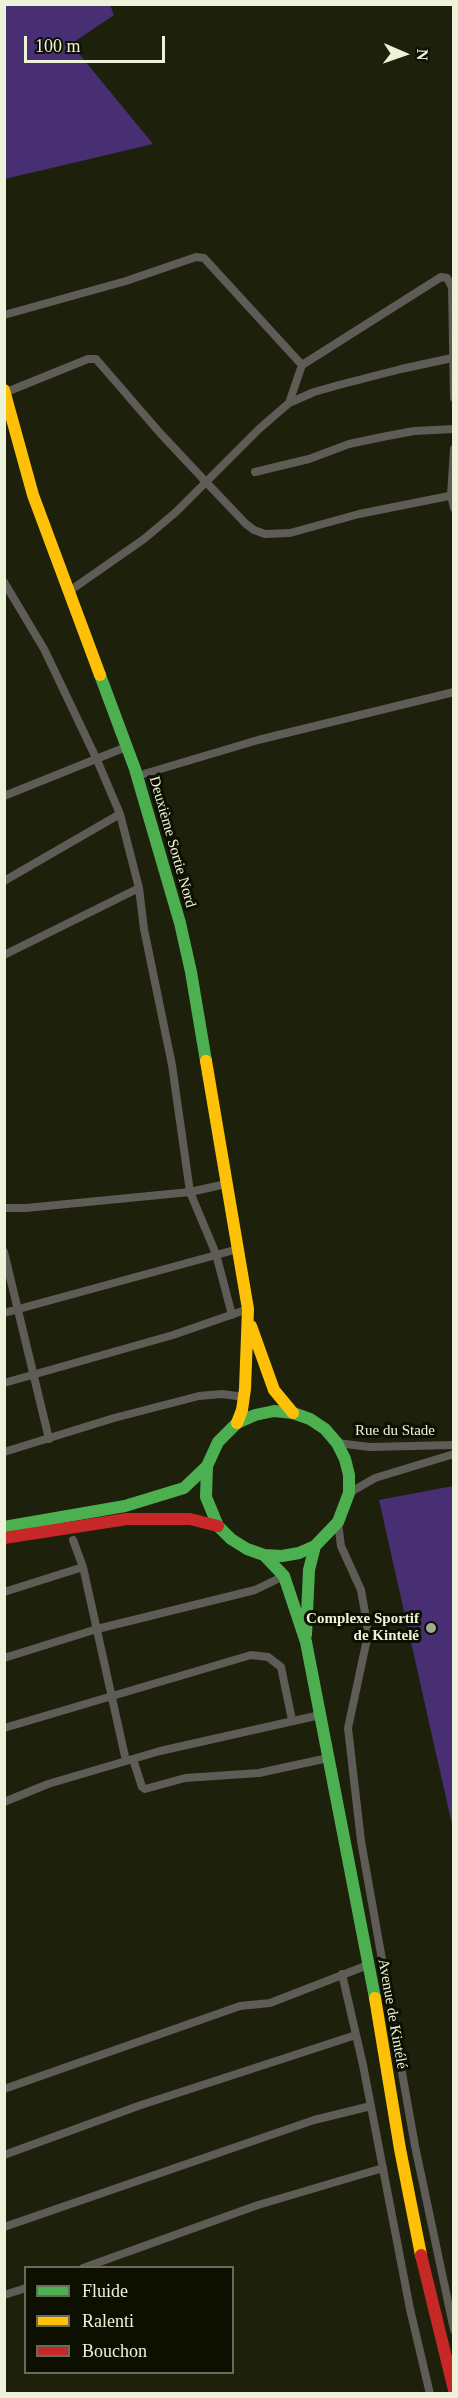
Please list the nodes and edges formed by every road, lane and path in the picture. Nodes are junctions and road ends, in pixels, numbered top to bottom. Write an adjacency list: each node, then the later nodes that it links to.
1 (4, 315): 3 (street)
2 (452, 358): 3 (street); 5 (street); 6 (street)
3 (302, 365): 6 (street)
4 (5, 392): 10 (street); 14 (main road, Deuxième Sortie Nord)
5 (453, 398)
6 (289, 403): 10 (street)
7 (453, 429): 9 (street)
8 (453, 449): 11 (street)
9 (255, 472)
10 (206, 482): 11 (street); 14 (street)
11 (452, 495): 12 (street)
12 (453, 508)
13 (4, 582): 17 (street)
14 (68, 592): 16 (main road, Deuxième Sortie Nord)
15 (453, 692): 18 (street)
16 (126, 747): 17 (street); 18 (main road, Deuxième Sortie Nord)
17 (97, 760): 19 (street); 20 (street)
18 (137, 776): 24 (main road, Deuxième Sortie Nord)
19 (4, 796)
20 (120, 814): 21 (street); 22 (street)
21 (4, 881)
22 (139, 888): 23 (street); 25 (street)
23 (4, 955)
24 (226, 1184): 25 (street); 27 (main road, Deuxième Sortie Nord)
25 (190, 1192): 26 (street); 29 (street)
26 (4, 1208)
27 (238, 1249): 29 (street); 32 (main road, Deuxième Sortie Nord)
28 (4, 1252): 30 (street)
29 (216, 1254): 30 (street); 33 (street)
30 (18, 1309): 31 (street); 34 (street)
31 (4, 1313)
32 (249, 1314): 33 (street); 36 (main road, Deuxième Sortie Nord); 37 (main road, Deuxième Sortie Nord)
33 (232, 1315): 34 (street)
34 (34, 1374): 35 (street); 39 (street)
35 (4, 1383)
36 (244, 1397): 38 (main road, Deuxième Sortie Nord); 39 (street)
37 (293, 1413): 38 (main road); 40 (main road)
38 (237, 1423): 44 (main road)
39 (49, 1439): 42 (street)
40 (337, 1443): 41 (street, Rue du Stade); 45 (main road)
41 (453, 1445)
42 (4, 1452)
43 (453, 1454): 45 (street, Rue du Stade)
44 (207, 1466): 47 (main road); 48 (main road)
45 (349, 1492): 46 (main road)
46 (338, 1522): 51 (main road); 77 (street)
47 (218, 1526): 49 (main road); 52 (main road)
48 (4, 1527)
49 (4, 1538)
50 (73, 1540): 53 (street)
51 (315, 1546): 52 (main road); 57 (main road, Avenue de Kintélé)
52 (264, 1555): 54 (main road, Avenue de Kintélé)
53 (83, 1567): 55 (street); 56 (street)
54 (284, 1576): 56 (street); 57 (main road, Avenue de Kintélé)
55 (4, 1592)
56 (97, 1629): 58 (street); 59 (street)
57 (306, 1642): 60 (main road, Avenue de Kintélé)
58 (4, 1659)
59 (110, 1696): 61 (street); 62 (street); 64 (street)
60 (320, 1715): 61 (street); 63 (main road, Avenue de Kintélé)
61 (292, 1720): 64 (street)
62 (4, 1728)
63 (328, 1758): 64 (street); 66 (main road, Avenue de Kintélé)
64 (130, 1760): 65 (street)
65 (4, 1802)
66 (368, 1965): 67 (street); 78 (main road, Avenue de Kintélé)
67 (342, 1974): 68 (street); 69 (street)
68 (356, 2035): 70 (street); 71 (street)
69 (4, 2089)
70 (370, 2106): 72 (street); 73 (street)
71 (4, 2155)
72 (383, 2168): 74 (street); 79 (street)
73 (4, 2227)
74 (89, 2266)
75 (24, 2289): 76 (street)
76 (4, 2295)
77 (453, 2330)
78 (453, 2390)
79 (430, 2394)

